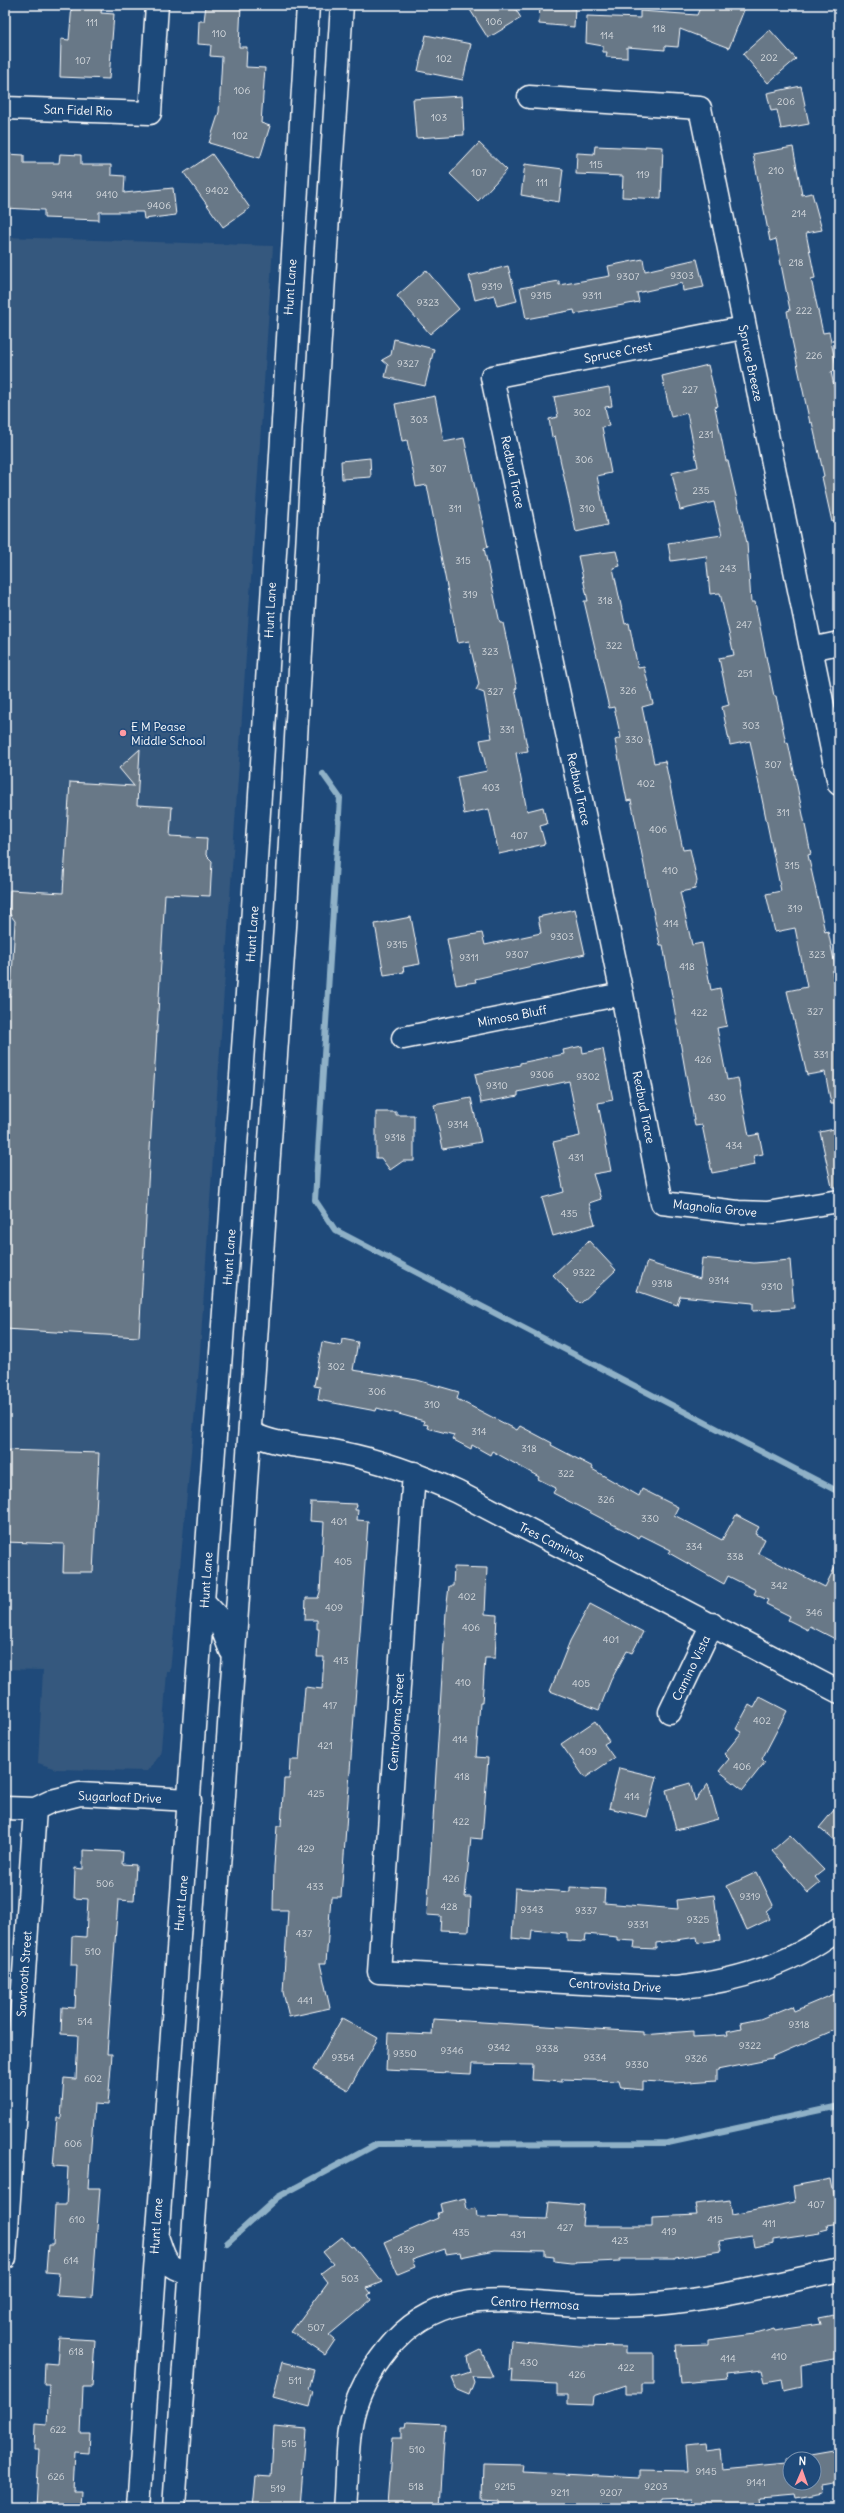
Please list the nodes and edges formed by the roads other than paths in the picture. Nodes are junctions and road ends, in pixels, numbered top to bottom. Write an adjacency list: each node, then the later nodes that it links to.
1 (157, 5): 5 (street, San Fidel Rio)
2 (308, 5): 8 (street, Hunt Lane)
3 (342, 5): 9 (street)
4 (529, 97): 6 (street, Spruce Breeze)
5 (5, 108)
6 (744, 328): 7 (street, Spruce Crest); 11 (street, Spruce Breeze)
7 (492, 376): 15 (street, Redbud Trace)
8 (281, 426): 9 (street); 13 (street, Hunt Lane)
9 (314, 429): 14 (street)
10 (839, 643): 11 (street)
11 (811, 648): 12 (street, Spruce Breeze)
12 (839, 784)
13 (252, 924): 14 (street); 19 (street, Hunt Lane)
14 (285, 927): 20 (street)
15 (622, 994): 16 (street, Mimosa Bluff); 18 (street, Redbud Trace)
16 (403, 1038)
17 (839, 1201): 18 (street, Magnolia Grove)
18 (662, 1203)
19 (218, 1411): 20 (street, Tres Caminos); 22 (street, Hunt Lane)
20 (250, 1433): 21 (street, Tres Caminos); 24 (street)
21 (414, 1473): 23 (street, Tres Caminos); 31 (street, Centroloma Street)
22 (204, 1602): 24 (street); 27 (street, Hunt Lane)
23 (712, 1624): 25 (street, Tres Caminos); 26 (street, Camino Vista)
24 (234, 1660): 36 (street)
25 (839, 1692)
26 (670, 1712)
27 (190, 1800): 29 (street, Sugarloaf Drive); 33 (street, Hunt Lane)
28 (5, 1808): 29 (street, Sugarloaf Drive)
29 (35, 1809): 32 (street, Sawtooth Street)
30 (839, 1928): 31 (street, Centrovista Drive)
31 (379, 1972)
32 (12, 2069): 34 (street, Sawtooth Street)
33 (155, 2231): 36 (street); 37 (street, Hunt Lane)
34 (5, 2258)
35 (839, 2270): 39 (street, Centro Hermosa)
36 (189, 2273): 38 (street)
37 (138, 2508)
38 (174, 2508)
39 (345, 2508)

